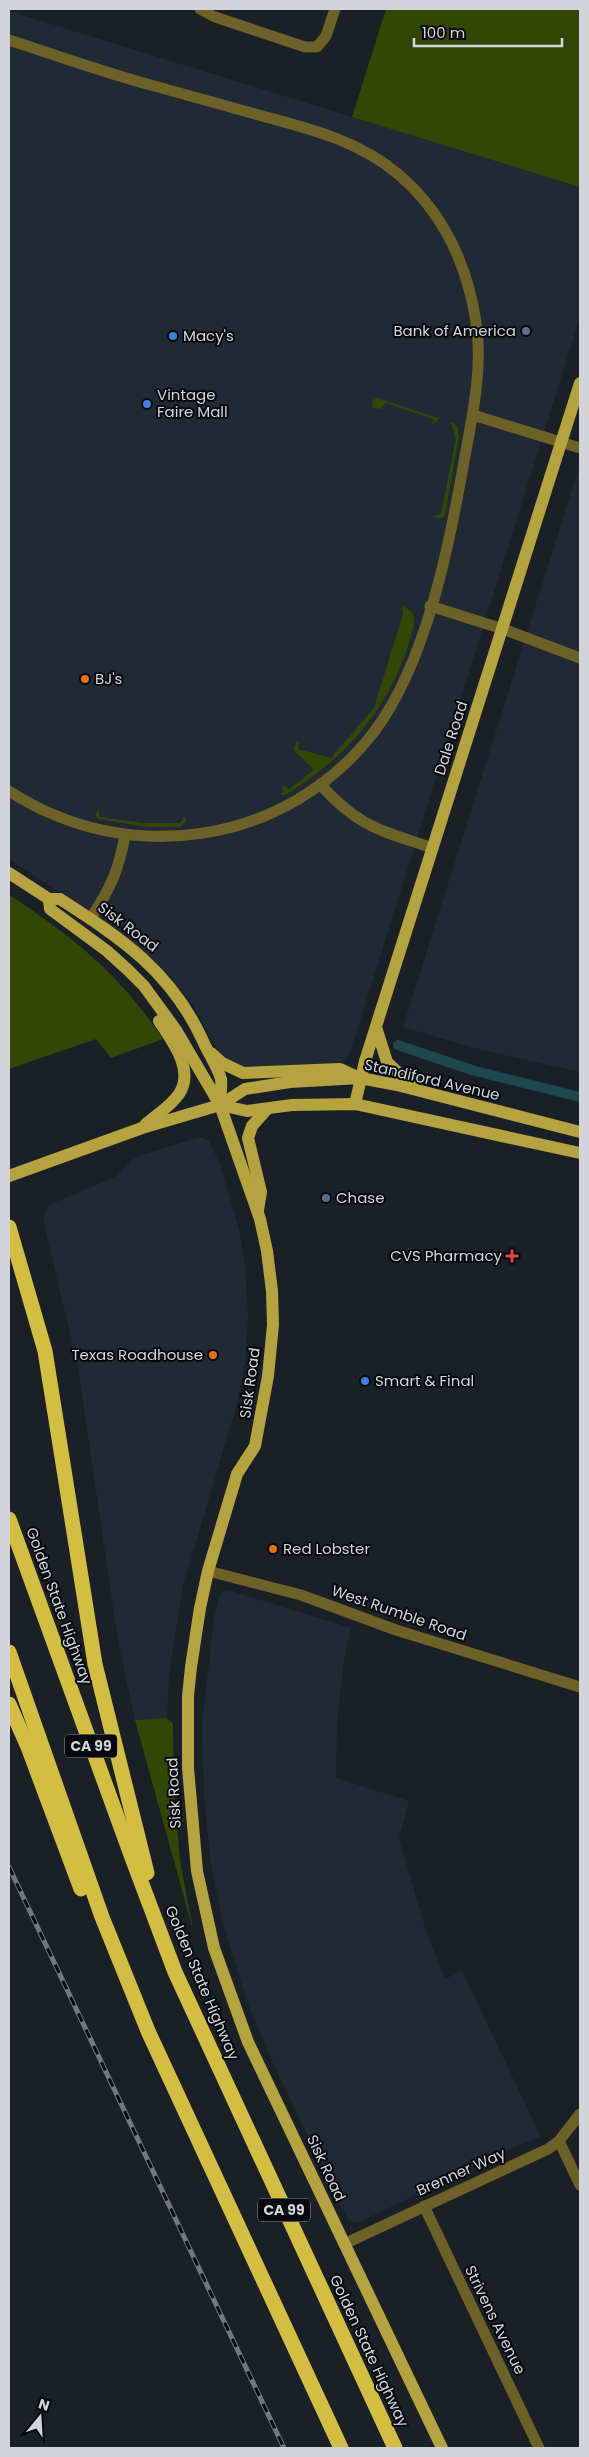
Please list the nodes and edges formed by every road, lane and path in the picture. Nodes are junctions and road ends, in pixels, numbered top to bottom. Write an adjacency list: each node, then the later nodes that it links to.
1 (200, 9): 2 (street)
2 (335, 9)
3 (9, 40): 5 (street)
4 (580, 383): 6 (main road, Dale Road)
5 (473, 414): 6 (street); 8 (street)
6 (561, 442): 7 (street); 9 (main road, Dale Road)
7 (580, 448)
8 (430, 606): 9 (street); 11 (street)
9 (503, 629): 10 (street); 14 (main road, Dale Road)
10 (580, 658)
11 (320, 784): 13 (street); 14 (street)
12 (9, 791): 13 (street)
13 (125, 835): 17 (street)
14 (433, 848): 19 (main road, Dale Road)
15 (9, 873): 16 (main road, Sisk Road)
16 (50, 899): 17 (main road, Sisk Road); 18 (main road, Sisk Road)
17 (90, 918): 20 (main road, Sisk Road)
18 (107, 951): 24 (main road, Sisk Road); 26 (main road)
19 (376, 1027): 21 (main road, Dale Road); 22 (main road)
20 (205, 1046): 21 (main road); 24 (main road, Sisk Road)
21 (360, 1078): 22 (main road, Standiford Avenue); 23 (main road, Dale Road); 24 (main road, Standiford Avenue)
22 (418, 1091): 27 (main road, Standiford Avenue)
23 (355, 1104): 25 (main road, Standiford Avenue); 28 (main road, Standiford Avenue)
24 (220, 1106): 25 (main road, Standiford Avenue); 26 (main road, Standiford Avenue); 30 (main road, Sisk Road)
25 (267, 1109): 30 (main road)
26 (142, 1128): 29 (main road, Standiford Avenue)
27 (580, 1132)
28 (580, 1153)
29 (9, 1176)
30 (258, 1213): 33 (main road, Sisk Road)
31 (9, 1228): 37 (highway)
32 (9, 1519): 37 (highway, Golden State Highway / CA 99)
33 (208, 1571): 35 (street, West Rumble Road); 43 (main road, Sisk Road)
34 (9, 1652): 38 (highway, CA 99)
35 (580, 1687)
36 (9, 1704): 38 (highway)
37 (176, 1972): 45 (highway, Golden State Highway / CA 99)
38 (148, 2031): 44 (highway, CA 99)
39 (580, 2114): 40 (street, Brenner Way)
40 (559, 2141): 41 (street); 42 (street, Brenner Way)
41 (580, 2185)
42 (424, 2206): 43 (street, Brenner Way); 47 (street, Strivens Avenue)
43 (344, 2244): 46 (main road, Sisk Road)
44 (341, 2448)
45 (395, 2448)
46 (442, 2448)
47 (540, 2448)

